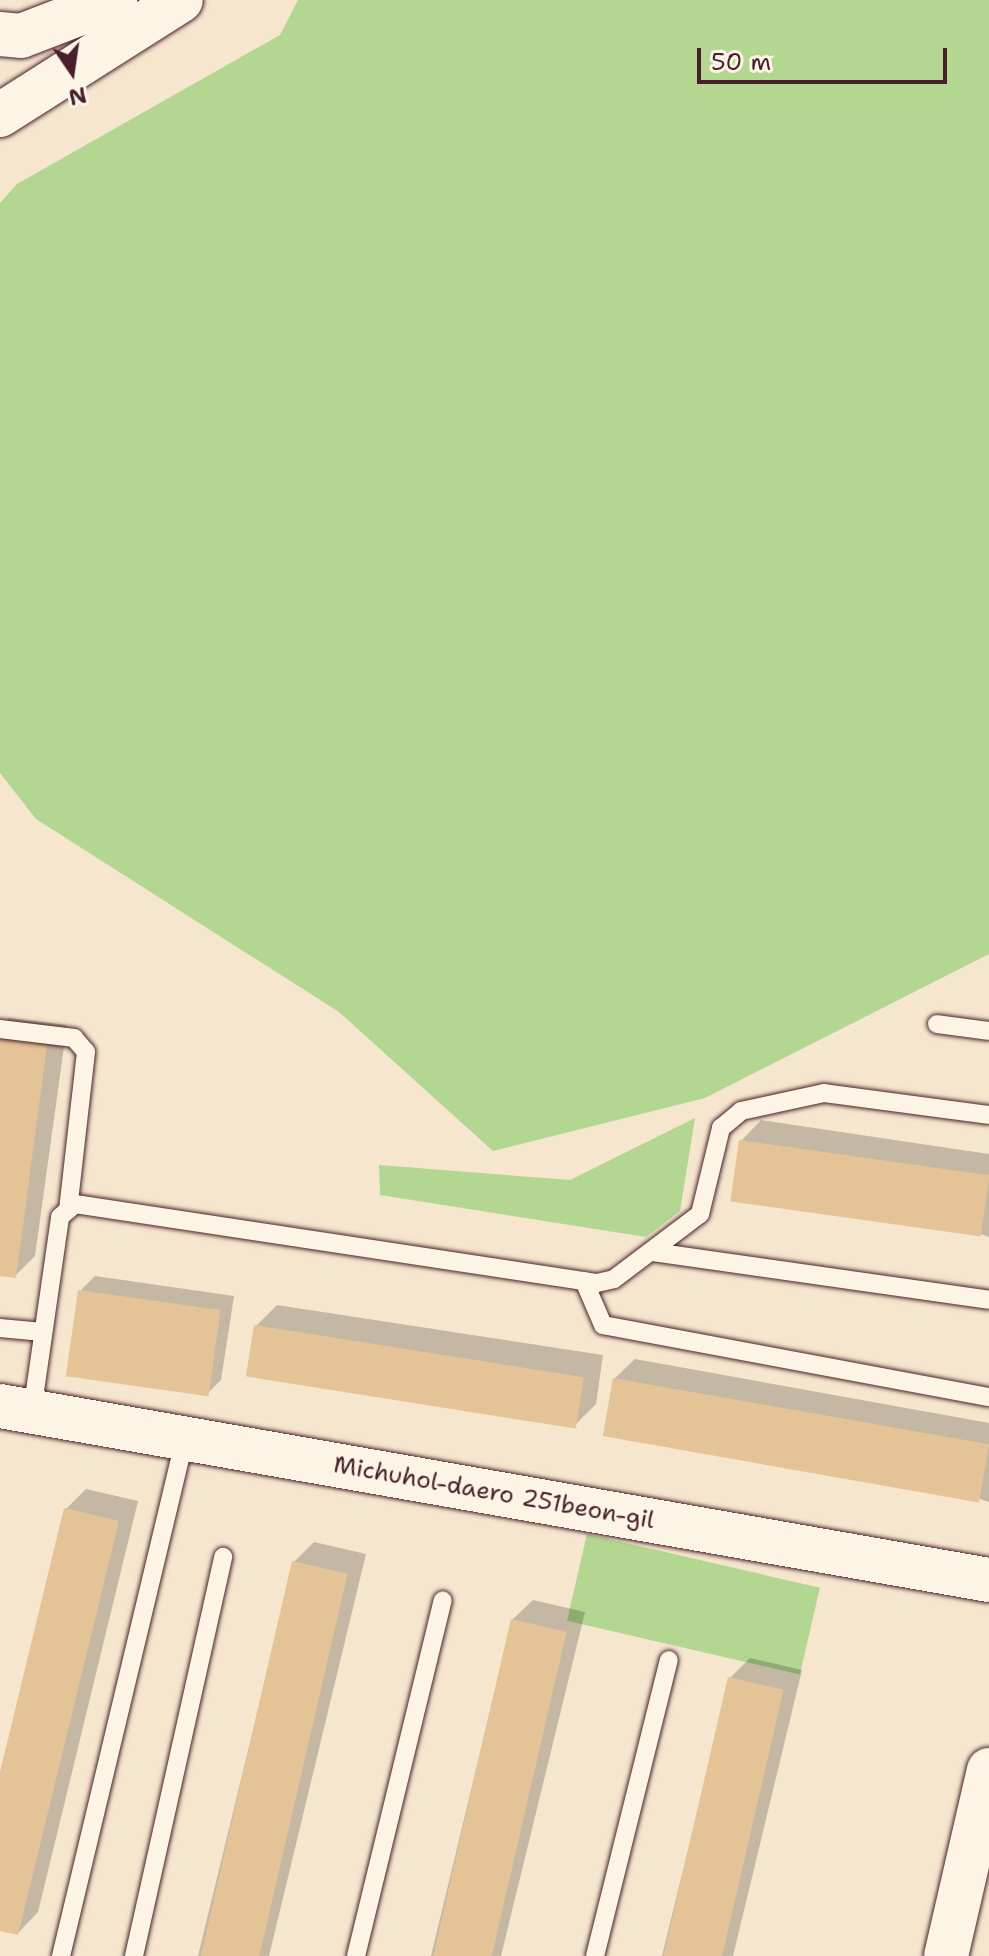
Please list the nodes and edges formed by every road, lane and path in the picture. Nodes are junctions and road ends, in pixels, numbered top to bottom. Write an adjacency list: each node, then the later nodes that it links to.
1 (115, 0): 3 (street)
2 (181, 0): 4 (street)
3 (0, 34)
4 (0, 115)
5 (937, 1024): 7 (lane)
6 (0, 1029): 9 (lane)
7 (989, 1031)
8 (989, 1115): 10 (lane)
9 (68, 1210): 11 (lane); 14 (lane)
10 (653, 1252): 11 (lane); 12 (lane)
11 (584, 1281): 15 (lane)
12 (989, 1300)
13 (0, 1328): 14 (lane)
14 (43, 1332): 16 (lane)
15 (989, 1397)
16 (16, 1409): 17 (street, Michuhol-daero 251beon-gil)
17 (185, 1438): 19 (street, Michuhol-daero 251beon-gil); 23 (lane)
18 (223, 1557): 24 (lane)
19 (989, 1580)
20 (443, 1600): 25 (lane)
21 (669, 1660): 26 (lane)
22 (989, 1770): 27 (street)
23 (61, 1956)
24 (134, 1956)
25 (356, 1956)
26 (595, 1956)
27 (946, 1956)

